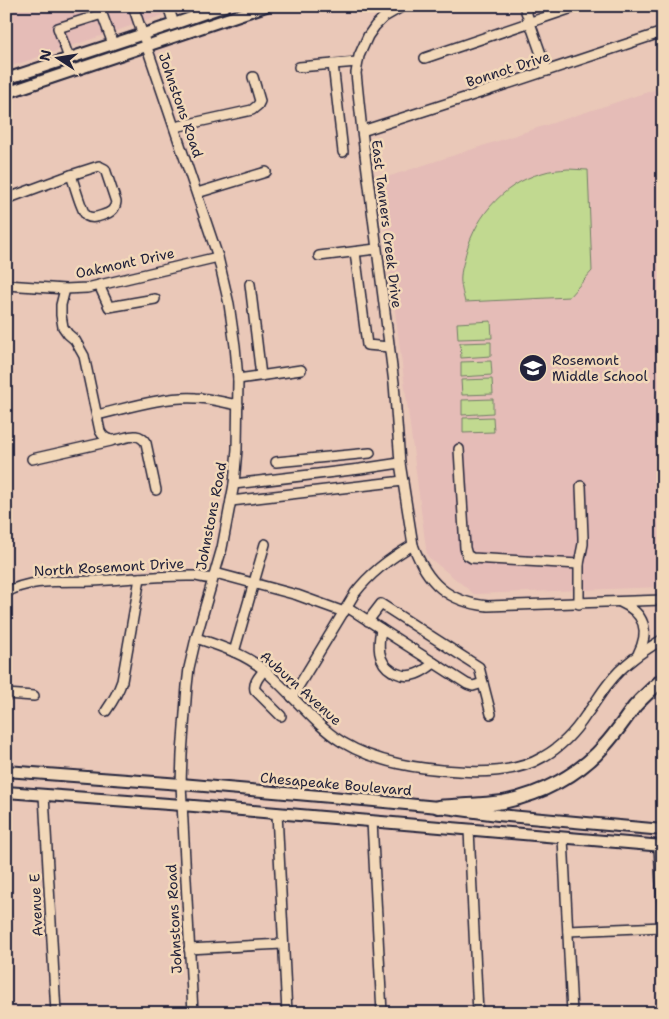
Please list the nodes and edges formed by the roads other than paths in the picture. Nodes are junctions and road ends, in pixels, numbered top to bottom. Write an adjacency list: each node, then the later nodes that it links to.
1 (133, 6): 13 (street, Johnstons Road)
2 (168, 6): 11 (street)
3 (225, 6): 9 (main road)
4 (266, 6): 8 (main road)
5 (403, 6): 18 (street, East Tanners Creek Drive)
6 (524, 6): 10 (street)
7 (578, 6): 10 (street)
8 (243, 10): 15 (main road)
9 (199, 11): 11 (main road)
10 (530, 22): 17 (street); 21 (street)
11 (174, 24): 13 (main road)
12 (663, 32): 21 (street, Bonnot Drive)
13 (142, 34): 14 (main road); 15 (street, Johnstons Road)
14 (113, 44): 16 (main road); 16 (street)
15 (147, 46): 24 (main road); 25 (street, Johnstons Road)
16 (69, 58): 23 (main road)
17 (425, 58)
18 (357, 62): 19 (street); 26 (street, East Tanners Creek Drive)
19 (333, 64): 20 (street); 27 (street)
20 (298, 67)
21 (547, 71): 26 (street, Bonnot Drive)
22 (253, 77): 25 (street)
23 (6, 79)
24 (6, 93)
25 (175, 127): 30 (street, Johnstons Road)
26 (362, 131): 32 (street, East Tanners Creek Drive)
27 (343, 152)
28 (266, 172): 30 (street)
29 (71, 175): 29 (street); 31 (street)
30 (197, 193): 35 (street, Johnstons Road)
31 (6, 199)
32 (376, 249): 33 (street); 41 (street, East Tanners Creek Drive)
33 (355, 252): 34 (street); 41 (street)
34 (319, 256)
35 (218, 257): 38 (street, Oakmont Drive); 44 (street, Johnstons Road)
36 (250, 284): 43 (street)
37 (6, 285): 39 (street, Oakmont Drive)
38 (99, 285): 39 (street, Oakmont Drive); 40 (street)
39 (65, 289): 46 (street)
40 (155, 299)
41 (389, 347): 53 (street, East Tanners Creek Drive)
42 (302, 370): 43 (street)
43 (261, 376): 44 (street)
44 (238, 380): 45 (street, Johnstons Road)
45 (238, 405): 46 (street); 56 (street, Johnstons Road)
46 (97, 415): 47 (street)
47 (111, 441): 51 (street); 58 (street)
48 (459, 450): 62 (street)
49 (370, 453): 50 (street)
50 (316, 458): 52 (street); 54 (street)
51 (32, 459)
52 (276, 462)
53 (400, 463): 54 (street); 55 (street, East Tanners Creek Drive)
54 (317, 474): 56 (street)
55 (403, 480): 59 (street); 61 (street, East Tanners Creek Drive)
56 (234, 484): 59 (street, Johnstons Road)
57 (582, 486): 62 (street)
58 (156, 490)
59 (231, 501): 63 (street, Johnstons Road)
60 (265, 544): 65 (street)
61 (413, 545): 69 (street, East Tanners Creek Drive); 70 (street)
62 (579, 564): 69 (street)
63 (214, 577): 64 (street, North Rosemont Drive); 65 (street, North Rosemont Drive); 73 (street, Johnstons Road)
64 (140, 578): 66 (street, North Rosemont Drive); 84 (street)
65 (254, 583): 70 (street, North Rosemont Drive); 75 (street)
66 (6, 593)
67 (663, 600): 68 (street, East Tanners Creek Drive)
68 (620, 602): 69 (street, East Tanners Creek Drive); 76 (street)
69 (579, 604)
70 (345, 610): 71 (street, North Rosemont Drive); 83 (street)
71 (368, 621): 72 (street, North Rosemont Drive); 80 (street)
72 (381, 630): 77 (street, North Rosemont Drive); 77 (street)
73 (196, 638): 75 (street, Auburn Avenue); 88 (street, Johnstons Road)
74 (663, 639): 76 (street, Auburn Avenue)
75 (234, 652): 78 (street, Auburn Avenue)
76 (638, 655): 83 (street, Auburn Avenue)
77 (434, 663): 80 (street, North Rosemont Drive)
78 (264, 670): 83 (street, Auburn Avenue); 86 (street)
79 (663, 679): 92 (highway)
80 (484, 683): 85 (street)
81 (6, 694): 82 (street)
82 (34, 696)
83 (292, 697)
84 (106, 710)
85 (491, 714)
86 (281, 716)
87 (6, 771): 88 (main road, Chesapeake Boulevard)
88 (182, 784): 91 (street, Johnstons Road); 92 (main road, Chesapeake Boulevard)
89 (6, 792): 90 (main road)
90 (44, 795): 91 (main road); 104 (street, Avenue E)
91 (182, 805): 93 (main road); 103 (street, Johnstons Road)
92 (438, 808): 96 (main road, Chesapeake Boulevard)
93 (277, 813): 94 (main road); 102 (street)
94 (372, 821): 95 (main road); 107 (street)
95 (469, 830): 97 (main road); 108 (street)
96 (663, 830)
97 (564, 838): 98 (main road); 101 (street)
98 (661, 846): 99 (street)
99 (663, 922)
100 (663, 927): 101 (street)
101 (568, 931): 109 (street)
102 (283, 944): 103 (street); 106 (street)
103 (189, 949): 105 (street, Johnstons Road)
104 (56, 1013)
105 (193, 1013)
106 (287, 1013)
107 (382, 1013)
108 (478, 1013)
109 (572, 1013)

